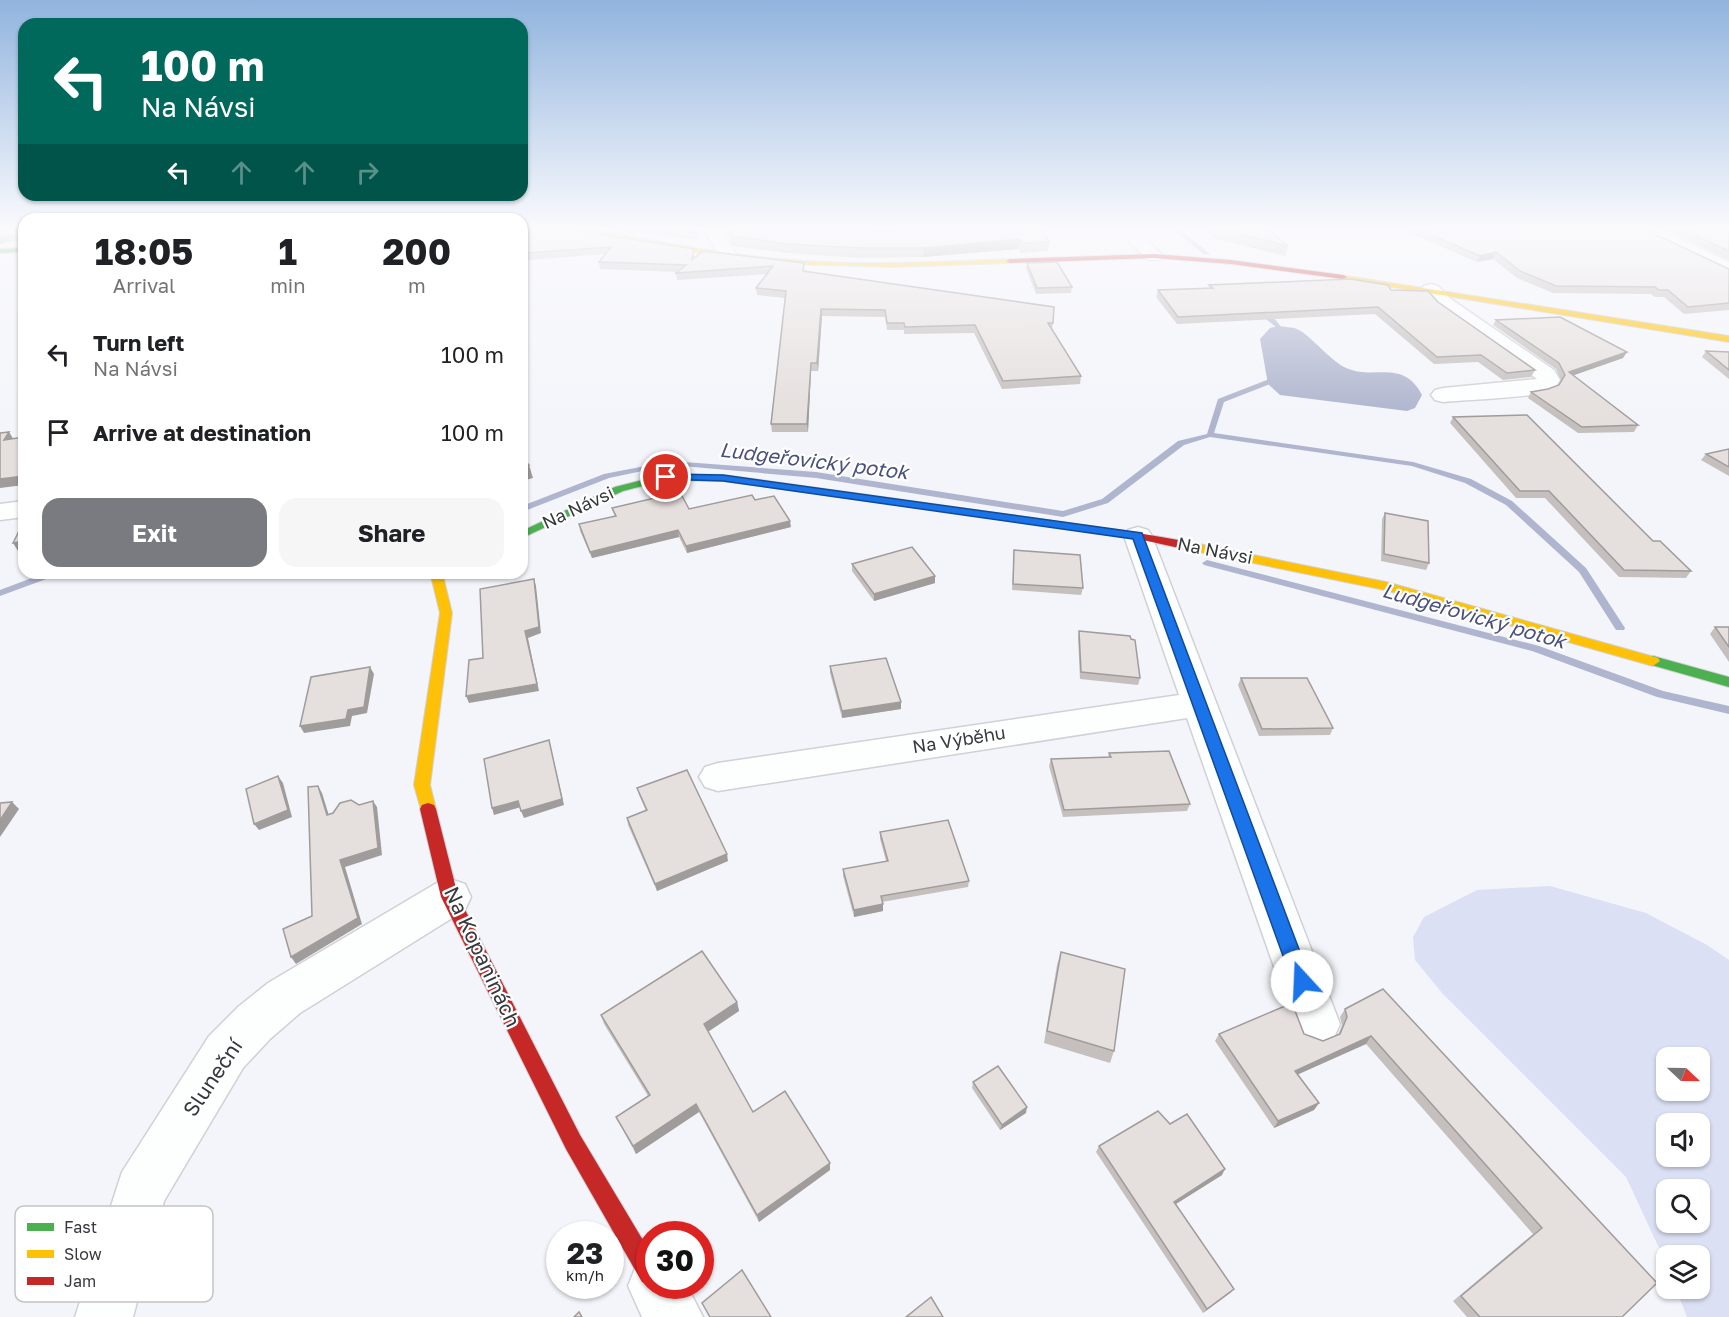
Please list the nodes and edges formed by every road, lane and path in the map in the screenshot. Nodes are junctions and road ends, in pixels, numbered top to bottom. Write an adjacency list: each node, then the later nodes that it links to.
1 (1432, 291): 4 (street)
2 (1440, 291): 3 (street)
3 (1729, 339)
4 (1443, 395)
5 (18, 510): 6 (street)
6 (0, 512)
7 (528, 533): 8 (street, Na Návsi)
8 (1138, 536): 10 (street, Na Návsi); 11 (street)
9 (439, 579): 13 (street, Na Kopaninách)
10 (1729, 682)
11 (1200, 704): 12 (street, Na Výběhu); 14 (street)
12 (718, 777)
13 (450, 897): 15 (street, Sluneční); 16 (street, Na Kopaninách)
14 (1317, 1024)
15 (137, 1206)
16 (636, 1250)
17 (664, 1299): 20 (street)
18 (108, 1302): 19 (street, Sluneční)
19 (104, 1317)
20 (674, 1317)

